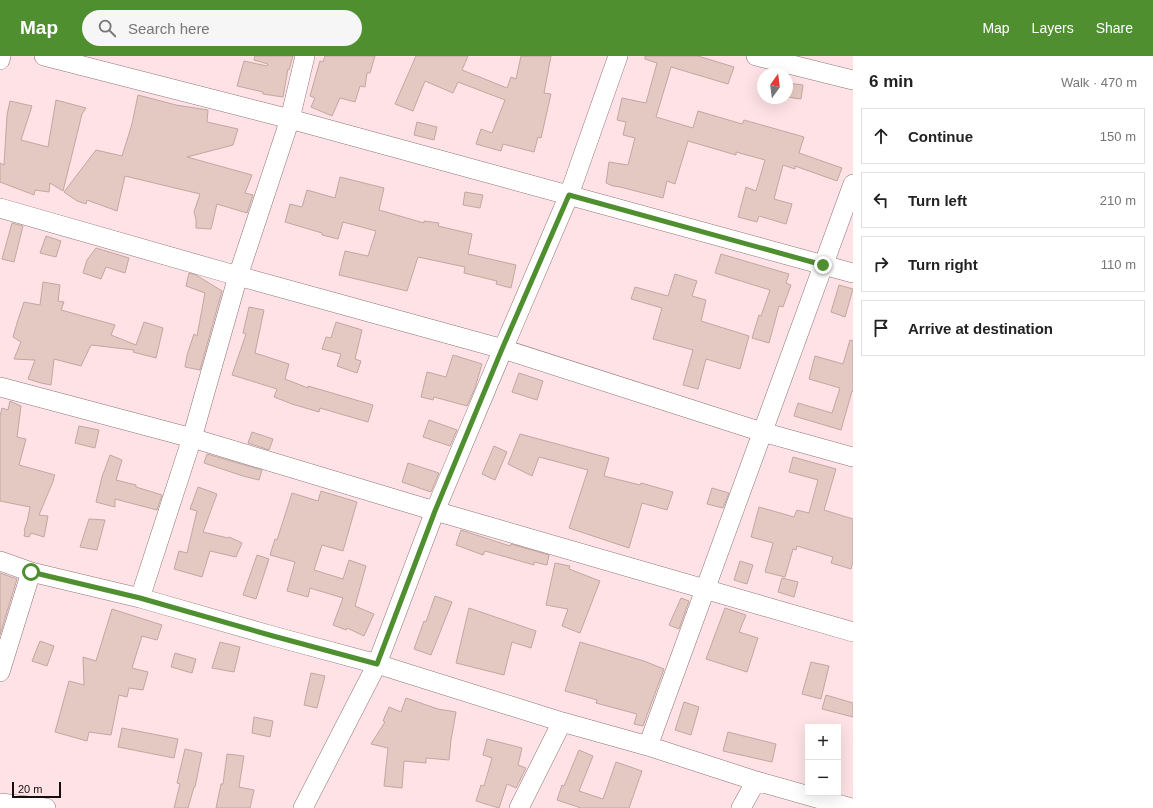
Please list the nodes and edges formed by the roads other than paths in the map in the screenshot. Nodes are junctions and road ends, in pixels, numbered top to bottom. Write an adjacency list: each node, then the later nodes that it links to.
1 (1, 56): 6 (street)
2 (44, 56): 8 (street)
3 (305, 56): 8 (street)
4 (618, 56): 10 (street)
5 (756, 56): 7 (street)
6 (0, 60)
7 (853, 80)
8 (290, 119): 10 (street); 14 (street)
9 (853, 184): 12 (street)
10 (569, 195): 12 (street); 15 (street)
11 (0, 208): 14 (street)
12 (823, 265): 13 (street); 17 (street)
13 (853, 273)
14 (238, 276): 15 (street); 18 (street)
15 (502, 349): 17 (street); 20 (street)
16 (0, 387): 18 (street)
17 (762, 432): 19 (street); 23 (street)
18 (192, 438): 20 (street); 24 (street)
19 (853, 457)
20 (435, 511): 23 (street); 26 (street)
21 (0, 561): 22 (street)
22 (31, 572): 24 (street); 27 (street)
23 (705, 589): 25 (street); 29 (street)
24 (140, 598): 26 (street)
25 (853, 632)
26 (377, 664): 28 (street); 33 (street)
27 (0, 672)
28 (562, 722): 29 (street); 34 (street)
29 (648, 746): 30 (street)
30 (756, 781): 35 (street); 36 (street)
31 (0, 803): 32 (street)
32 (46, 808)
33 (303, 808)
34 (519, 808)
35 (741, 808)
36 (852, 808)

